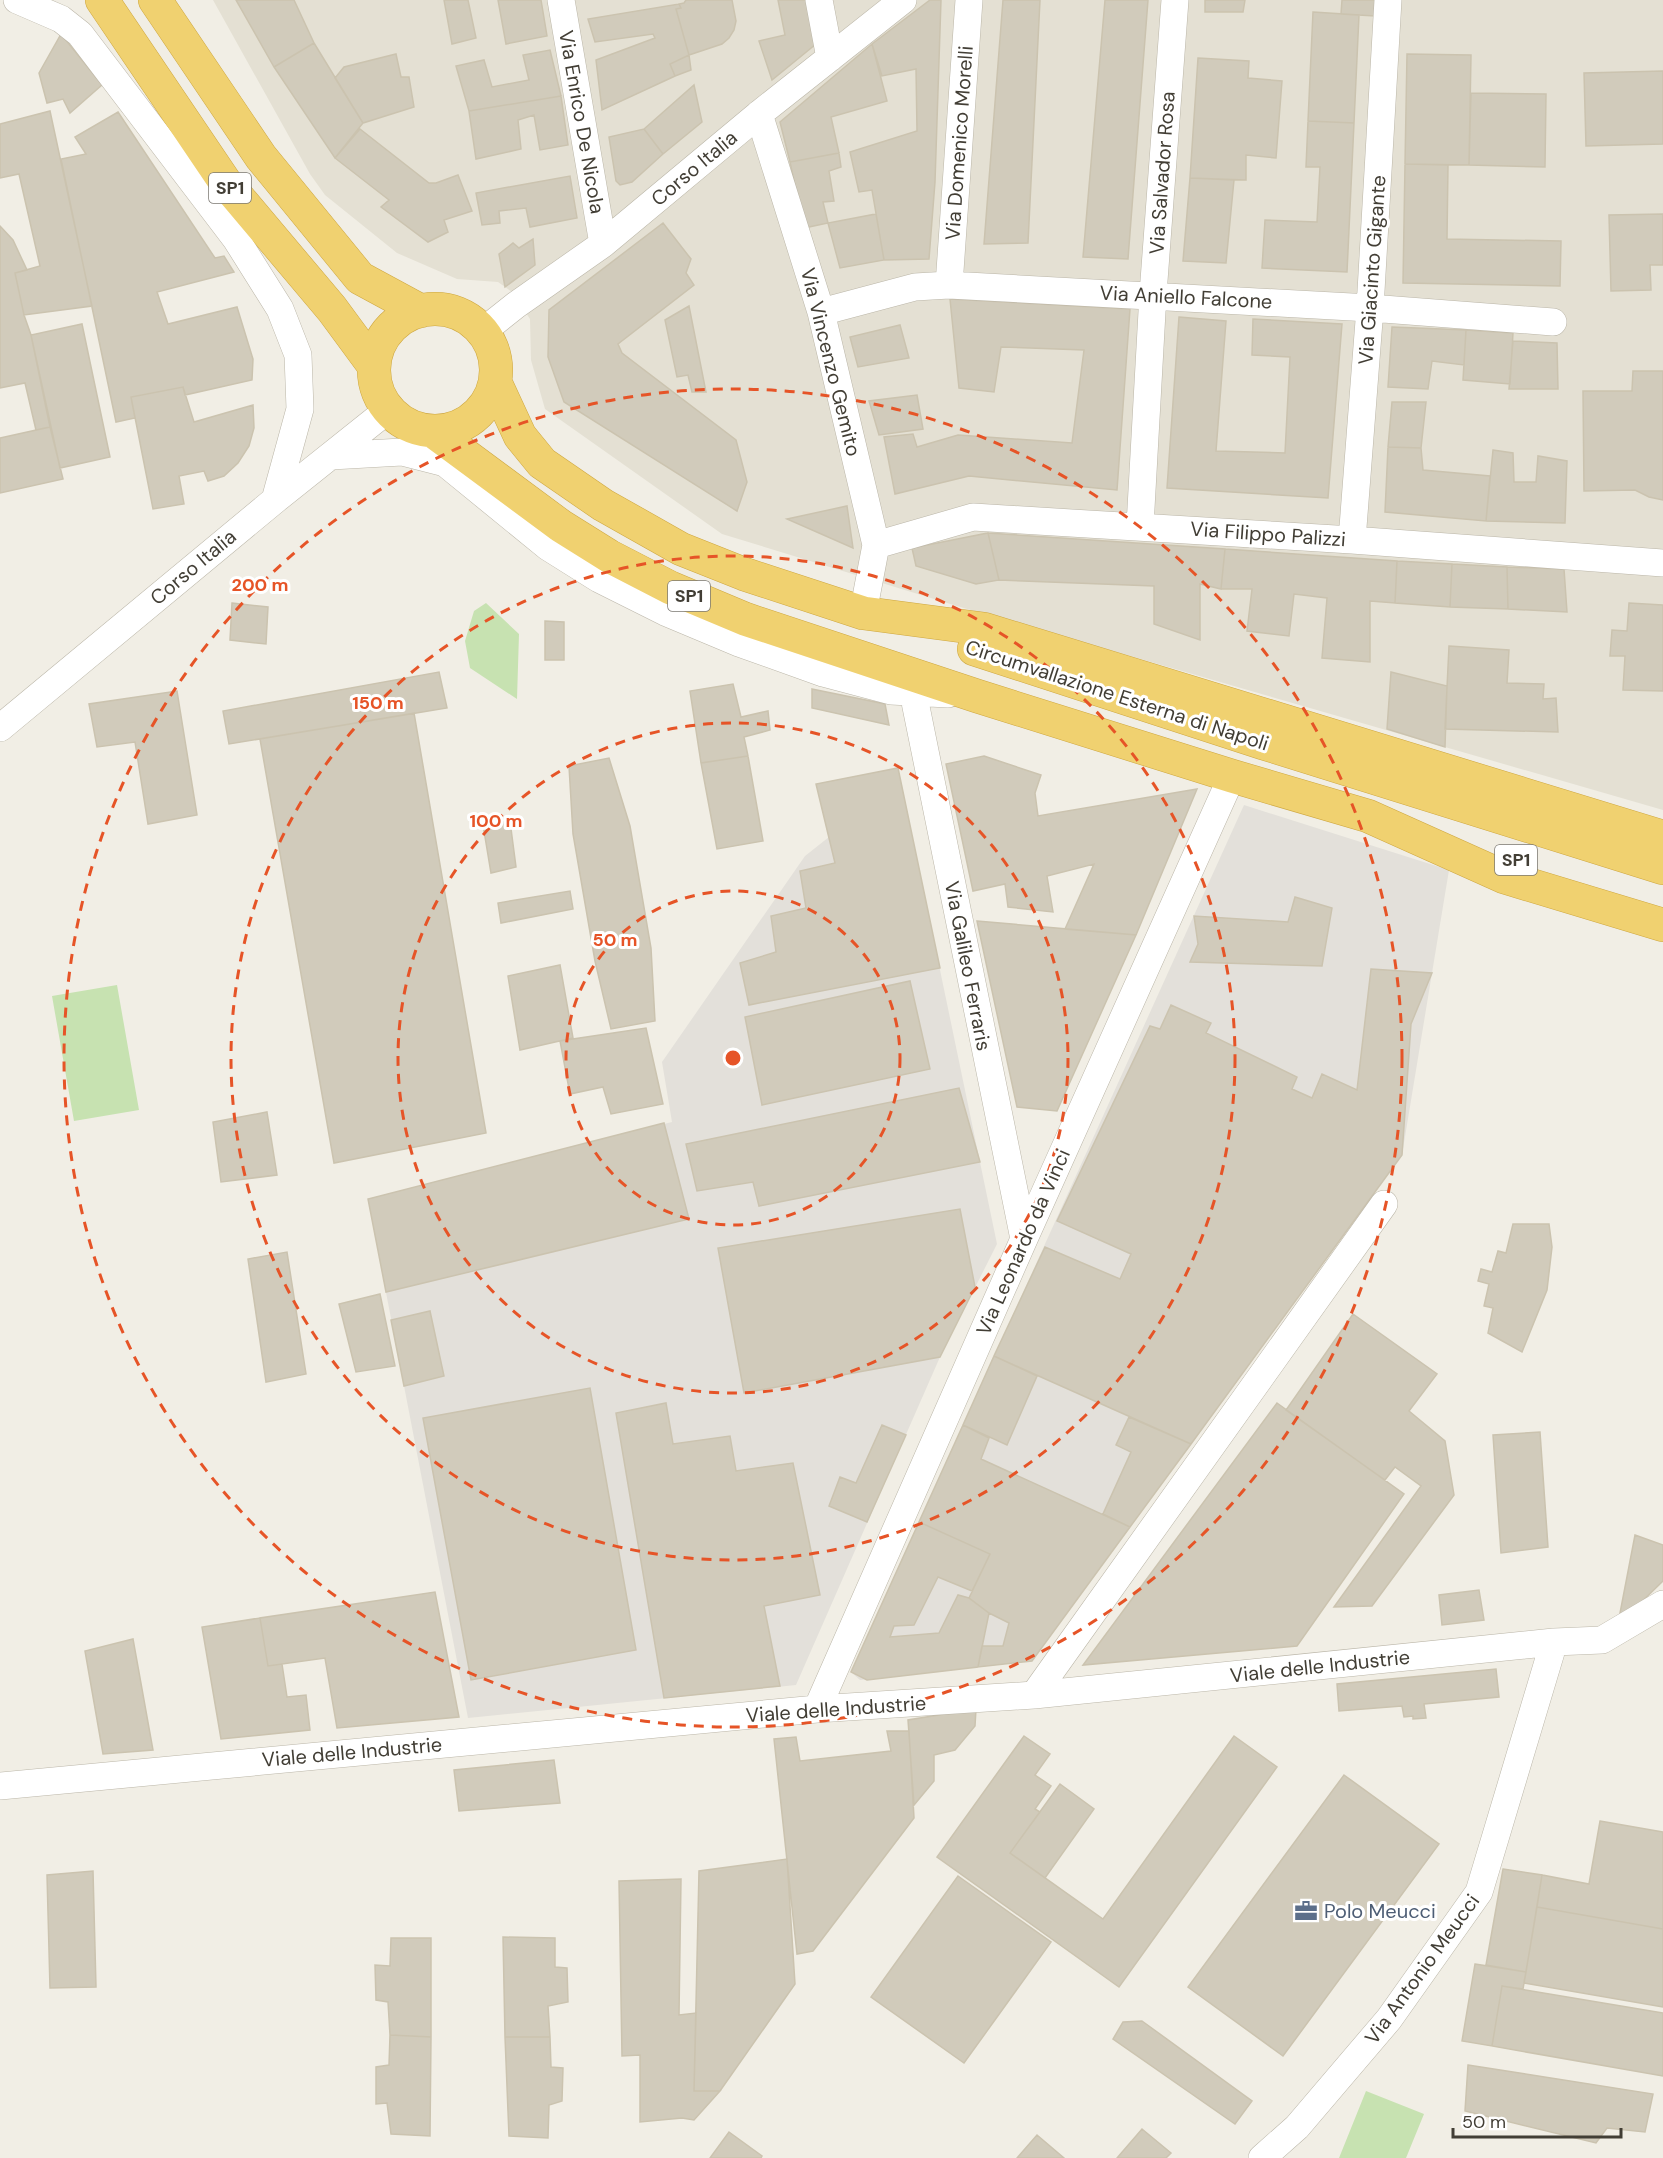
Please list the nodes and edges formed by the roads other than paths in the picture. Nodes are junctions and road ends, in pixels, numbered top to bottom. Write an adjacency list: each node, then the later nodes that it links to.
1 (102, 0): 20 (highway, SP1)
2 (155, 0): 16 (highway, SP1)
3 (561, 0): 12 (street, Via Enrico De Nicola)
4 (819, 0): 10 (street)
5 (903, 0): 10 (street, Corso Italia)
6 (969, 0): 13 (street, Via Domenico Morelli)
7 (1175, 0): 14 (street, Via Salvador Rosa)
8 (1388, 0): 15 (street, Via Giacinto Gigante)
9 (19, 1): 25 (street)
10 (830, 58): 11 (street, Corso Italia)
11 (759, 114): 12 (street, Corso Italia); 17 (street, Via Vincenzo Gemito)
12 (603, 244): 19 (street, Corso Italia)
13 (949, 285): 14 (street, Via Aniello Falcone); 17 (street, Via Aniello Falcone)
14 (1153, 294): 15 (street, Via Aniello Falcone); 26 (street, Via Salvador Rosa)
15 (1370, 308): 18 (street, Via Aniello Falcone); 27 (street, Via Giacinto Gigante)
16 (421, 311): 19 (highway, SP1); 20 (highway, SP1)
17 (821, 312): 28 (street, Via Vincenzo Gemito)
18 (1553, 322)
19 (482, 332): 21 (highway, SP1)
20 (374, 366): 22 (highway, SP1)
21 (495, 382): 23 (highway, SP1); 30 (highway, SP1)
22 (389, 410): 23 (highway, SP1); 24 (street, Corso Italia)
23 (434, 432): 32 (highway, SP1)
24 (331, 456): 25 (street, Corso Italia); 31 (street)
25 (275, 500): 33 (street, Corso Italia)
26 (1140, 526): 27 (street, Via Filippo Palizzi); 28 (street, Via Filippo Palizzi)
27 (1352, 540): 29 (street, Via Filippo Palizzi)
28 (876, 545): 30 (street, Via Vincenzo Gemito)
29 (1663, 563)
30 (863, 613): 36 (highway); 37 (highway, Circumvallazione Esterna di Napoli / SP1)
31 (913, 692): 32 (street); 41 (street, Via Galileo Ferraris)
32 (977, 696): 34 (highway)
33 (0, 728)
34 (1232, 776): 35 (highway); 41 (street, Via Leonardo da Vinci)
35 (1368, 816): 38 (highway, SP1); 39 (highway)
36 (1663, 837)
37 (1663, 868)
38 (1663, 903)
39 (1663, 925)
40 (1384, 1204): 44 (street)
41 (1024, 1239): 45 (street, Via Leonardo da Vinci)
42 (1663, 1604): 43 (street, Viale delle Industrie)
43 (1554, 1642): 44 (street, Viale delle Industrie); 47 (street, Via Antonio Meucci)
44 (1034, 1695): 45 (street, Viale delle Industrie)
45 (817, 1709): 46 (street, Viale delle Industrie)
46 (0, 1786)
47 (1262, 2158)

